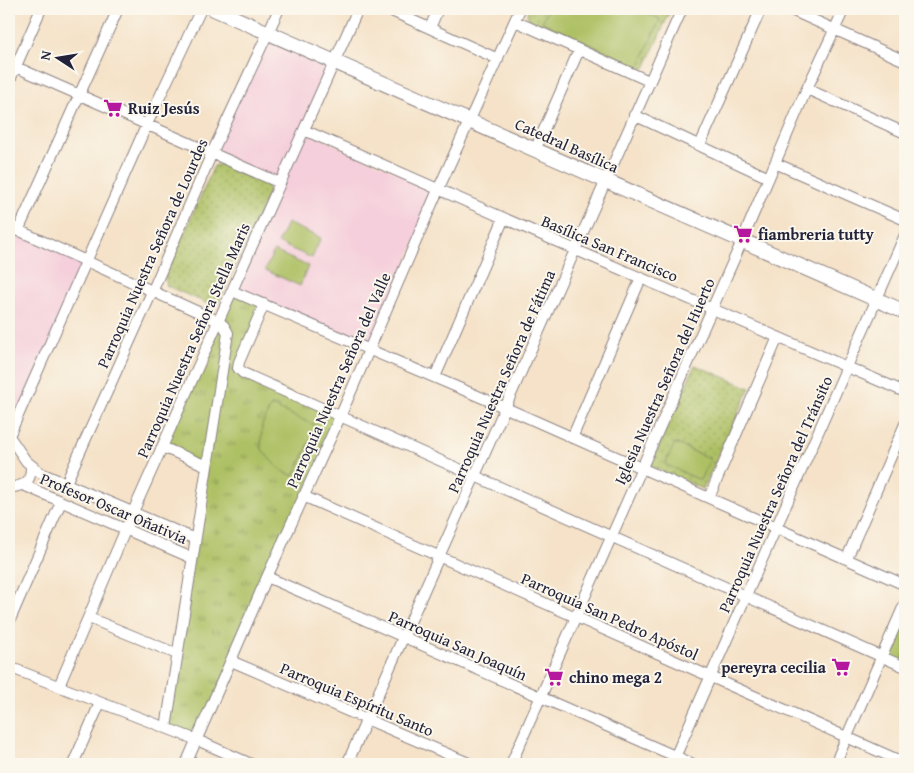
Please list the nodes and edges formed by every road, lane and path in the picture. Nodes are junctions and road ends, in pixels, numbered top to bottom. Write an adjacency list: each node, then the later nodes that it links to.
1 (41, 9): 22 (street)
2 (118, 9): 26 (street)
3 (201, 9): 29 (street)
4 (214, 9): 17 (main road, Catedral Basílica)
5 (279, 9): 17 (street, Parroquia Nuestra Señora de Lourdes)
6 (358, 9): 21 (street, Parroquia Nuestra Señora Stella Maris)
7 (387, 9): 15 (street)
8 (438, 9): 15 (street)
9 (520, 9): 14 (street, Parroquia Nuestra Señora del Valle)
10 (682, 9): 23 (street, Parroquia Nuestra Señora de Fátima)
11 (761, 9): 32 (street)
12 (789, 9): 16 (street)
13 (844, 9): 16 (street, Iglesia Nuestra Señora del Huerto)
14 (515, 21): 18 (street); 19 (street, Parroquia Nuestra Señora del Valle)
15 (430, 28): 19 (street)
16 (834, 29): 20 (street); 25 (street, Iglesia Nuestra Señora del Huerto)
17 (268, 32): 21 (main road, Catedral Basílica); 34 (street, Parroquia Nuestra Señora de Lourdes)
18 (579, 50): 23 (street); 33 (street)
19 (498, 59): 28 (street, Parroquia Nuestra Señora del Valle)
20 (905, 61)
21 (334, 62): 28 (main road, Catedral Basílica); 30 (street, Parroquia Nuestra Señora Stella Maris)
22 (12, 65): 24 (street); 26 (street)
23 (649, 81): 27 (street, Parroquia Nuestra Señora de Fátima)
24 (9, 82)
25 (807, 89): 31 (street); 35 (street, Iglesia Nuestra Señora del Huerto)
26 (80, 95): 29 (street); 42 (street)
27 (634, 115): 32 (street); 37 (street, Parroquia Nuestra Señora de Fátima)
28 (470, 121): 33 (main road, Catedral Basílica); 39 (street, Parroquia Nuestra Señora del Valle)
29 (147, 124): 34 (street); 46 (street)
30 (304, 130): 38 (street, Parroquia Nuestra Señora Stella Maris); 39 (street, Basílica San Francisco)
31 (905, 133)
32 (700, 145): 36 (street)
33 (535, 150): 37 (main road, Catedral Basílica)
34 (212, 153): 38 (street); 49 (street, Parroquia Nuestra Señora de Lourdes)
35 (775, 163): 36 (street, Iglesia Nuestra Señora del Huerto); 41 (street)
36 (769, 178): 44 (street, Iglesia Nuestra Señora del Huerto)
37 (606, 181): 44 (main road, Catedral Basílica); 45 (street, Parroquia Nuestra Señora de Fátima)
38 (280, 183): 48 (street, Parroquia Nuestra Señora Stella Maris)
39 (438, 190): 40 (street, Basílica San Francisco); 56 (street, Parroquia Nuestra Señora del Valle)
40 (504, 218): 45 (street, Basílica San Francisco); 58 (street)
41 (905, 220)
42 (14, 228): 46 (street)
43 (905, 235): 50 (street, Parroquia Nuestra Señora del Tránsito)
44 (742, 241): 50 (main road, Catedral Basílica); 52 (street, Iglesia Nuestra Señora del Huerto)
45 (576, 250): 47 (street, Basílica San Francisco); 60 (street, Parroquia Nuestra Señora de Fátima)
46 (87, 261): 49 (street); 63 (street)
47 (640, 278): 52 (street, Basílica San Francisco); 64 (street)
48 (232, 291): 51 (street); 54 (street, Parroquia Nuestra Señora Stella Maris)
49 (152, 292): 54 (street); 70 (street, Parroquia Nuestra Señora de Lourdes)
50 (877, 300): 53 (main road, Catedral Basílica); 57 (street, Parroquia Nuestra Señora del Tránsito)
51 (264, 304): 56 (street); 61 (street)
52 (712, 308): 55 (street, Basílica San Francisco); 68 (street, Iglesia Nuestra Señora del Huerto)
53 (905, 312)
54 (218, 321): 65 (street, Parroquia Nuestra Señora Stella Maris); 67 (street)
55 (778, 337): 57 (street, Basílica San Francisco); 74 (street)
56 (369, 349): 58 (street); 61 (street, Parroquia Nuestra Señora del Valle)
57 (848, 367): 59 (street, Basílica San Francisco); 77 (street, Parroquia Nuestra Señora del Tránsito)
58 (435, 377): 60 (street)
59 (905, 392)
60 (506, 408): 64 (street); 69 (street, Parroquia Nuestra Señora de Fátima)
61 (340, 417): 69 (street); 73 (street, Parroquia Nuestra Señora del Valle)
62 (905, 424): 83 (street)
63 (9, 436): 66 (street, Profesor Oscar Oñativia)
64 (572, 438): 68 (street)
65 (162, 447): 67 (street); 76 (street, Parroquia Nuestra Señora Stella Maris)
66 (31, 466): 70 (street, Profesor Oscar Oñativia); 71 (street, Profesor Oscar Oñativia)
67 (207, 466): 80 (street)
68 (642, 469): 74 (street); 79 (street, Iglesia Nuestra Señora del Huerto)
69 (475, 477): 79 (street); 81 (street, Parroquia Nuestra Señora de Fátima)
70 (66, 483): 76 (street, Profesor Oscar Oñativia)
71 (23, 485): 72 (street, Profesor Oscar Oñativia); 75 (street, Profesor Oscar Oñativia)
72 (9, 488)
73 (303, 496): 81 (street, Parroquia San Pedro Apóstol); 84 (street, Parroquia Nuestra Señora del Valle)
74 (709, 498): 77 (street)
75 (61, 502): 78 (street, Profesor Oscar Oñativia); 90 (street)
76 (133, 512): 78 (street, Parroquia Nuestra Señora Stella Maris); 80 (street, Profesor Oscar Oñativia)
77 (776, 528): 83 (street); 86 (street, Parroquia Nuestra Señora del Tránsito)
78 (126, 529): 82 (street, Profesor Oscar Oñativia); 89 (street, Parroquia Nuestra Señora Stella Maris)
79 (611, 537): 86 (street); 88 (street, Iglesia Nuestra Señora del Huerto)
80 (196, 539): 82 (street)
81 (438, 557): 88 (street, Parroquia San Pedro Apóstol); 91 (street, Parroquia Nuestra Señora de Fátima)
82 (192, 558): 92 (street)
83 (847, 558): 85 (street)
84 (267, 577): 91 (street, Parroquia San Joaquín); 94 (street, Parroquia Nuestra Señora del Valle)
85 (905, 584)
86 (746, 596): 93 (street); 97 (street, Parroquia Nuestra Señora del Tránsito)
87 (905, 603): 93 (street)
88 (575, 617): 97 (street, Parroquia San Pedro Apóstol); 99 (street, Iglesia Nuestra Señora del Huerto)
89 (89, 618): 92 (street); 98 (street, Parroquia Nuestra Señora Stella Maris)
90 (9, 622)
91 (404, 636): 99 (street, Parroquia San Joaquín); 101 (street, Parroquia Nuestra Señora de Fátima)
92 (178, 654): 102 (street)
93 (881, 656): 96 (street); 103 (street)
94 (231, 661): 101 (street, Parroquia Espíritu Santo); 104 (street, Parroquia Nuestra Señora del Valle)
95 (9, 667): 98 (street)
96 (905, 667)
97 (712, 676): 103 (street, Parroquia San Pedro Apóstol); 105 (street, Parroquia Nuestra Señora del Tránsito)
98 (60, 686): 100 (street)
99 (540, 697): 105 (street, Parroquia San Joaquín); 112 (street, Iglesia Nuestra Señora del Huerto)
100 (100, 703): 102 (street); 107 (street)
101 (368, 719): 110 (street, Parroquia Nuestra Señora de Fátima); 111 (street, Parroquia Espíritu Santo)
102 (166, 728): 104 (street)
103 (847, 737): 106 (street, Parroquia San Pedro Apóstol); 114 (street)
104 (197, 740): 108 (street, Parroquia Nuestra Señora del Valle); 109 (street)
105 (674, 760): 113 (street, Parroquia San Joaquín)
106 (905, 763)
107 (73, 764)
108 (186, 764)
109 (251, 764)
110 (347, 764)
111 (470, 764)
112 (511, 764)
113 (693, 764)
114 (835, 764)

